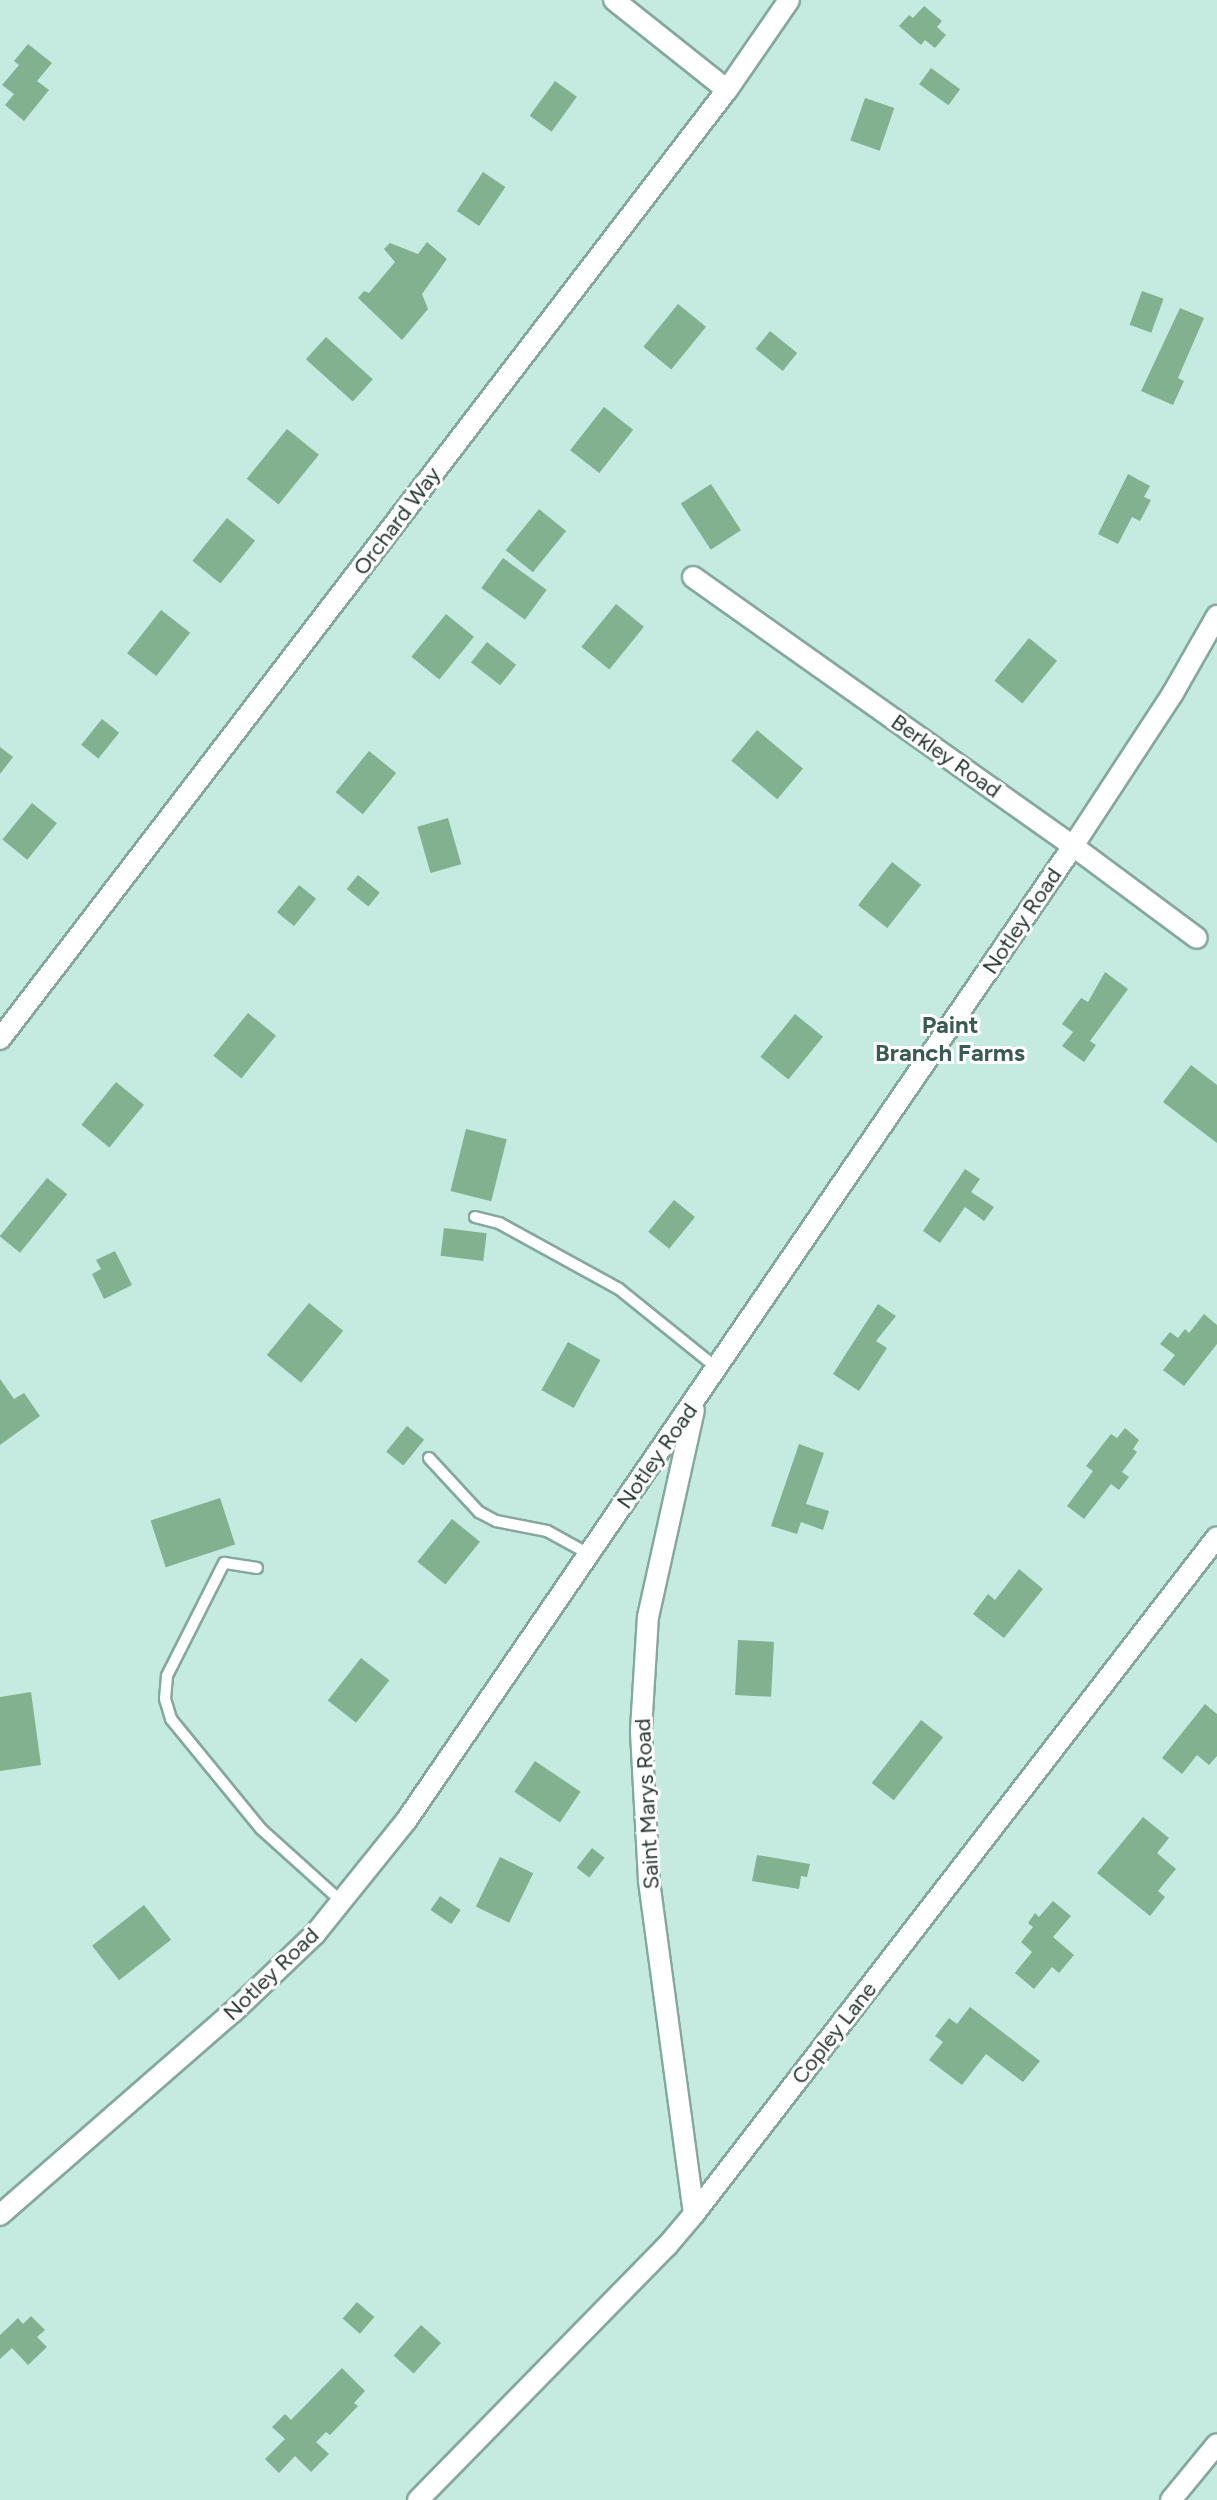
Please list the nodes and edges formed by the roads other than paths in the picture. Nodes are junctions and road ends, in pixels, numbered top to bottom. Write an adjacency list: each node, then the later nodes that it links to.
1 (614, 0): 3 (street)
2 (789, 0): 3 (street, Orchard Way)
3 (727, 90): 8 (street, Orchard Way)
4 (693, 577): 6 (street, Berkley Road)
5 (1217, 616): 6 (street, Notley Road)
6 (1073, 846): 7 (street, Berkley Road); 10 (street, Notley Road)
7 (1197, 938)
8 (0, 1039)
9 (475, 1217): 10 (lane)
10 (718, 1369): 11 (street, Notley Road)
11 (697, 1398): 14 (street, Notley Road); 17 (street, Saint Marys Road)
12 (429, 1458): 14 (lane)
13 (1217, 1537): 17 (street, Copley Lane)
14 (589, 1554): 16 (street, Notley Road)
15 (257, 1568): 16 (lane)
16 (341, 1901): 18 (street, Notley Road)
17 (694, 2214): 20 (street, Copley Lane)
18 (0, 2215)
19 (1217, 2444): 21 (street)
20 (418, 2500)
21 (1171, 2500)

